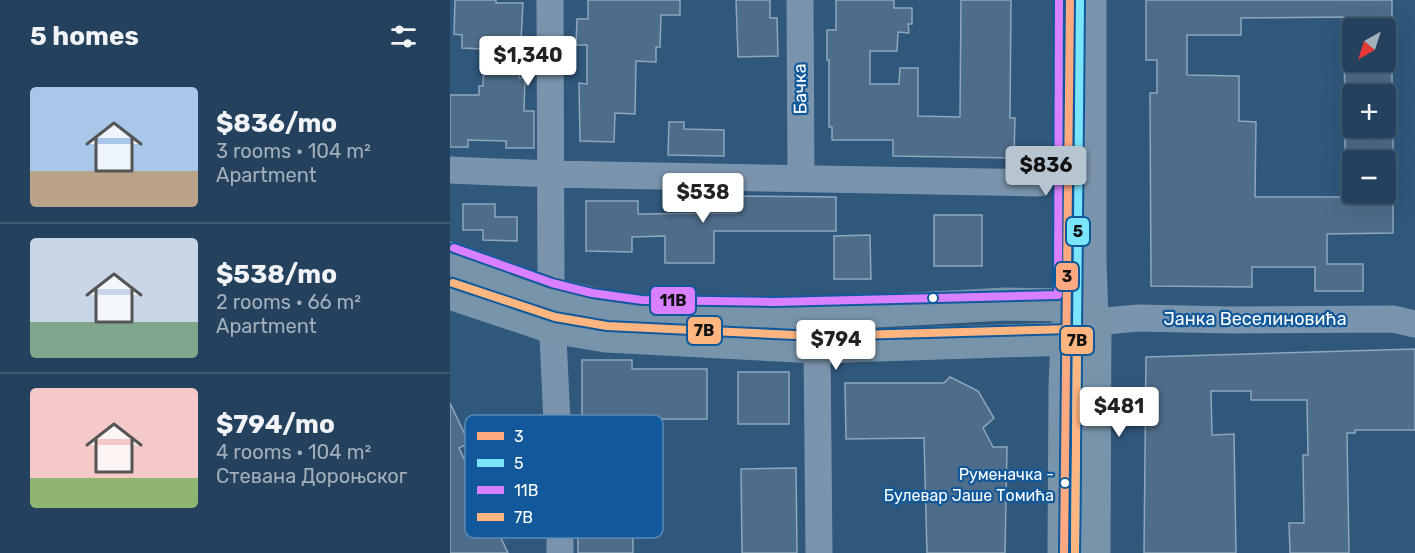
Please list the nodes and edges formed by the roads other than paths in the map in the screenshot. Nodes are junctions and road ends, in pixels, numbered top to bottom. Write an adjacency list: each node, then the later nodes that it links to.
1 (550, 0): 6 (street)
2 (800, 0): 7 (street, Бачка)
3 (1070, 0): 12 (street)
4 (1093, 0): 12 (street)
5 (450, 170): 6 (street)
6 (550, 174): 7 (street); 11 (street)
7 (801, 178): 8 (street)
8 (1039, 183)
9 (450, 258): 11 (main road)
10 (450, 293): 14 (main road)
11 (551, 294): 12 (main road); 14 (street)
12 (1082, 313): 13 (street, Јанка Веселиновића); 15 (main road); 20 (main road)
13 (1415, 324)
14 (552, 327): 16 (main road); 17 (street)
15 (1067, 339): 16 (main road); 19 (main road)
16 (817, 346): 18 (street)
17 (556, 415)
18 (819, 553)
19 (1064, 553)
20 (1094, 553)

